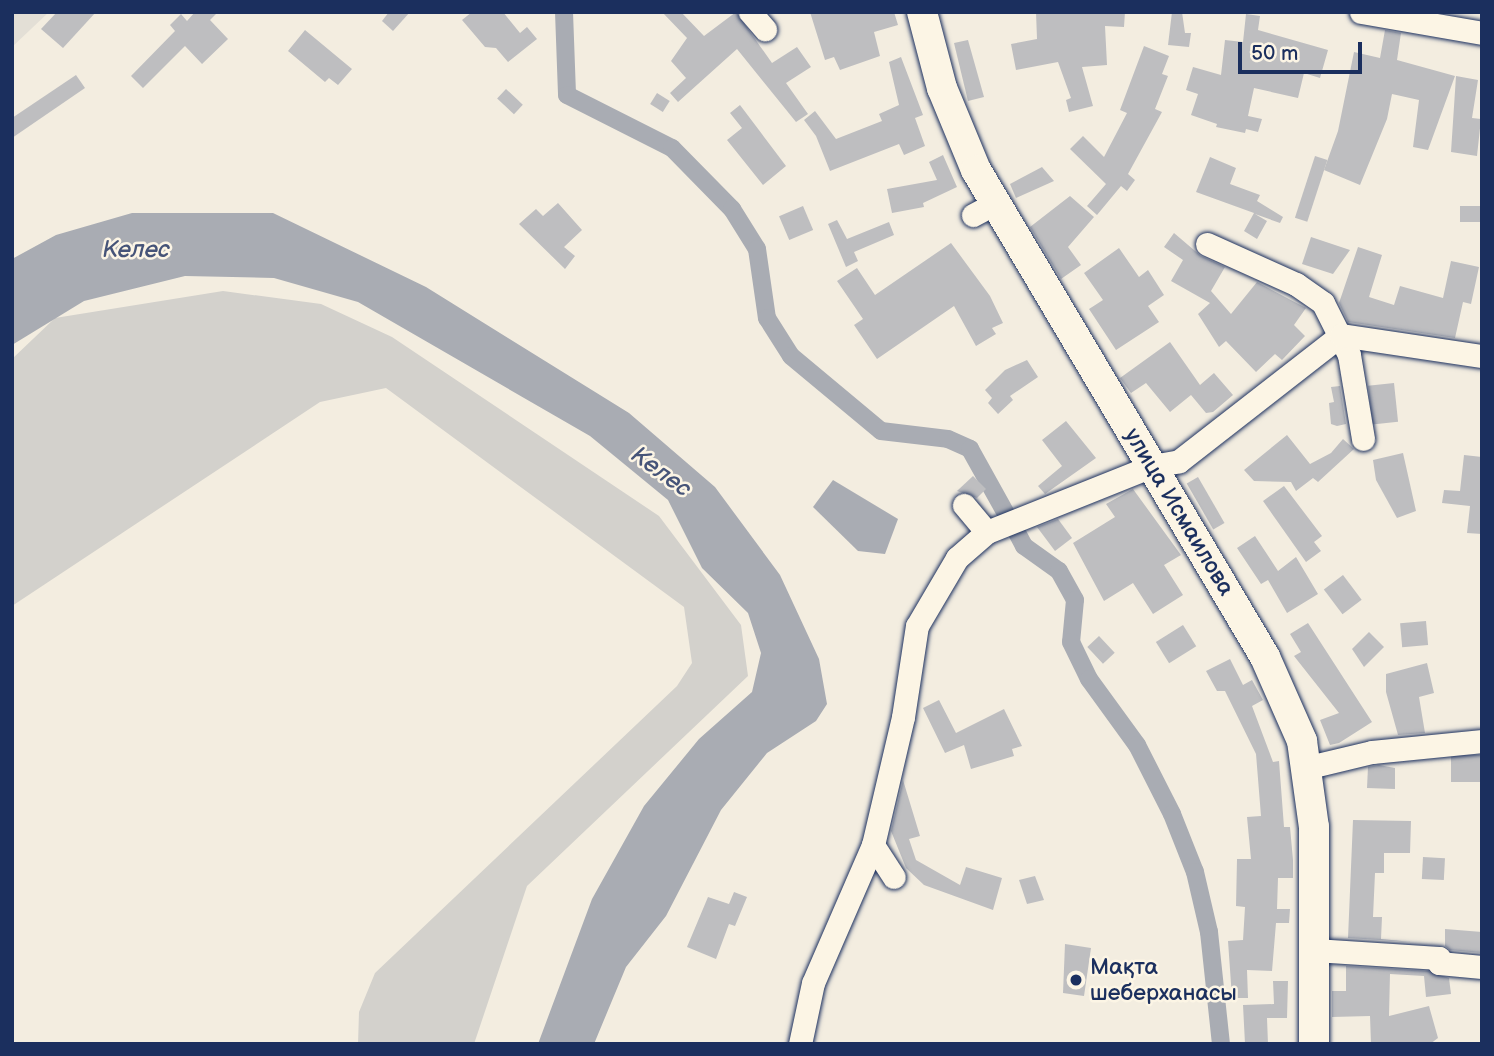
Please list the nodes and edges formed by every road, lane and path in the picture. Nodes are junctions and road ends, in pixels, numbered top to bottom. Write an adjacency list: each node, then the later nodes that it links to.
1 (922, 12): 8 (main road, улица Исмаилова)
2 (1362, 12): 3 (street)
3 (1482, 33)
4 (1206, 244): 5 (street)
5 (1341, 335): 6 (street); 7 (street); 8 (street)
6 (1482, 356)
7 (1363, 439)
8 (1152, 466): 10 (street); 12 (main road, улица Исмаилова)
9 (964, 505): 10 (street)
10 (987, 532): 13 (street)
11 (1482, 741): 12 (street)
12 (1309, 767): 15 (main road, улица Исмаилова)
13 (873, 845): 14 (street); 17 (street)
14 (894, 877)
15 (1314, 950): 16 (street); 18 (main road, улица Исмаилова)
16 (1482, 967)
17 (800, 1044)
18 (1314, 1044)

